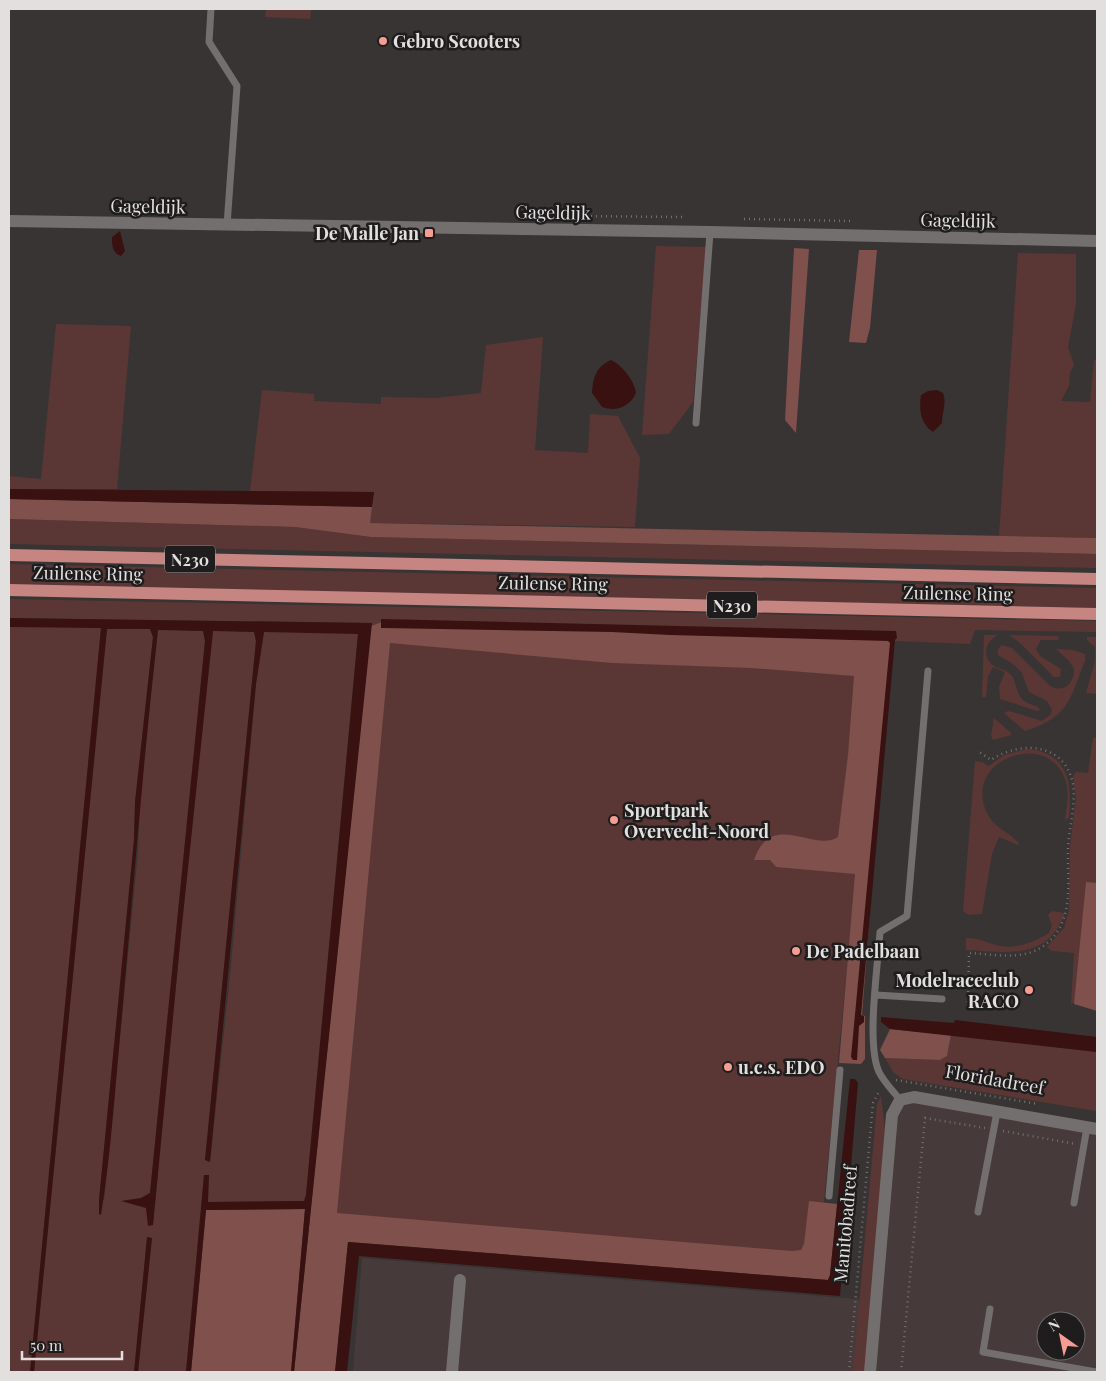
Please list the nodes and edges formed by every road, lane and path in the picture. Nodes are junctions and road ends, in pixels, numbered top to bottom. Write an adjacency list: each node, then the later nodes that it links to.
1 (211, 9): 3 (lane)
2 (9, 221): 3 (street, Gageldijk)
3 (227, 225): 4 (street, Gageldijk)
4 (710, 232): 5 (street, Gageldijk); 6 (lane)
5 (1097, 241)
6 (696, 423)
7 (9, 555): 8 (main road, Zuilense Ring / N230)
8 (1097, 579)
9 (9, 590): 10 (main road, Zuilense Ring / N230)
10 (1097, 614)
11 (928, 671): 13 (lane)
12 (978, 751): 15 (path)
13 (876, 994): 14 (lane); 17 (lane)
14 (942, 999)
15 (968, 1002)
16 (840, 1070): 24 (lane)
17 (887, 1085): 18 (lane); 19 (path, Floridadreef); 30 (path, Manitobadreef)
18 (900, 1100): 20 (street, Floridadreef); 31 (street)
19 (1041, 1105)
20 (997, 1112): 21 (lane); 22 (street, Floridadreef)
21 (993, 1129): 23 (path); 26 (lane); 32 (path)
22 (1095, 1129): 23 (lane)
23 (1084, 1145): 25 (lane)
24 (828, 1196)
25 (1074, 1203)
26 (978, 1212)
27 (460, 1280): 29 (street)
28 (990, 1309): 33 (lane)
29 (452, 1372)
30 (849, 1372)
31 (870, 1372)
32 (901, 1372)
33 (1096, 1372)

